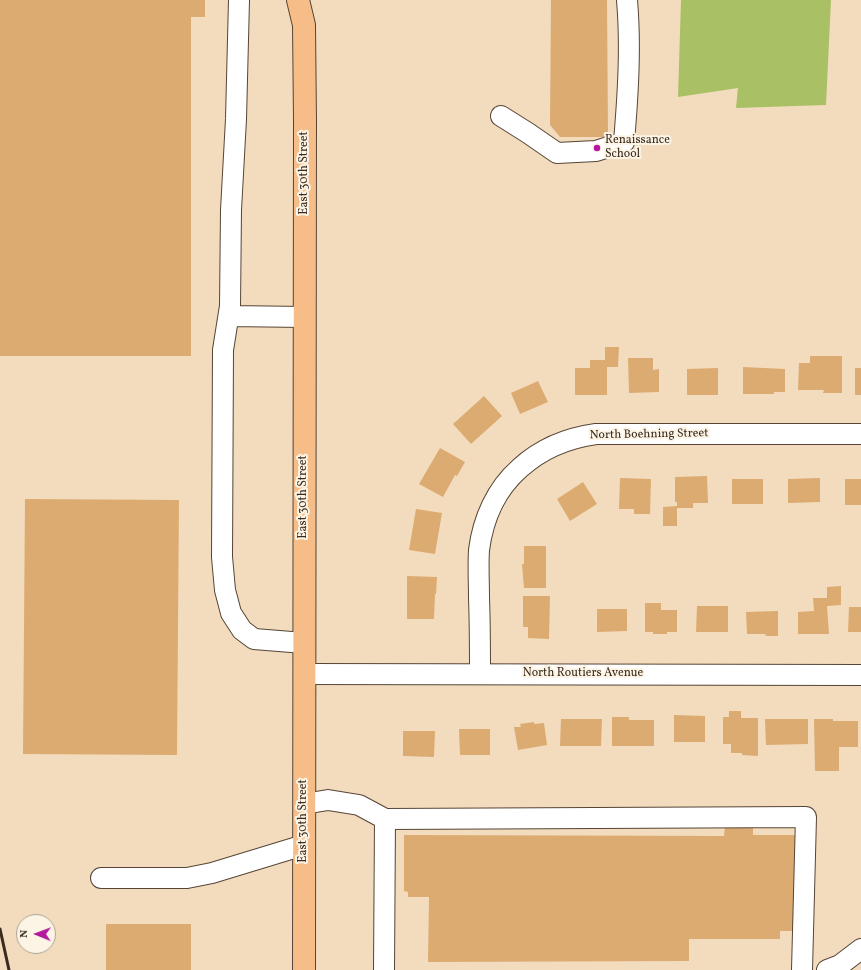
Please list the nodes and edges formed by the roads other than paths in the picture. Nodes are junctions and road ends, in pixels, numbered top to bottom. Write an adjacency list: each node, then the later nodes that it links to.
1 (239, 0): 7 (street)
2 (298, 0): 5 (main road, East 30th Street)
3 (310, 0): 5 (main road, East 30th Street)
4 (627, 0): 6 (street)
5 (304, 25): 8 (main road, East 30th Street)
6 (500, 116)
7 (229, 316): 8 (street); 10 (street)
8 (305, 317): 10 (main road, East 30th Street)
9 (861, 434): 12 (street, North Boehning Street)
10 (304, 643): 11 (main road, East 30th Street)
11 (304, 674): 12 (street, North Routiers Avenue); 14 (main road, East 30th Street)
12 (480, 674): 13 (street, North Routiers Avenue)
13 (861, 675)
14 (304, 804): 15 (street); 16 (main road, East 30th Street)
15 (386, 819): 20 (street); 21 (street)
16 (304, 846): 17 (street); 19 (main road, East 30th Street)
17 (101, 878)
18 (861, 948): 22 (street)
19 (304, 970)
20 (384, 970)
21 (802, 970)
22 (827, 970)

